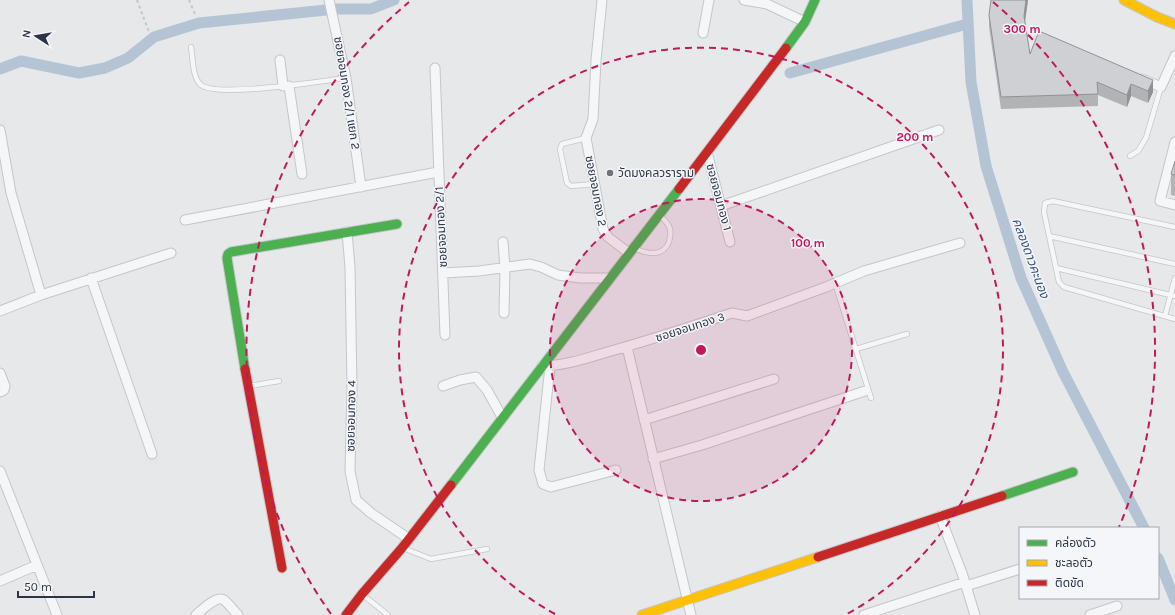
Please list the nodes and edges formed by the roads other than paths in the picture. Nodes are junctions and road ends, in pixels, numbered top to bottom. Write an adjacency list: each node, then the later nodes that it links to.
1 (329, 0): 15 (street, ซอยจอมทอง 2/1 แยก 2)
2 (602, 0): 20 (street)
3 (709, 0): 9 (street)
4 (744, 0): 7 (street)
5 (814, 0): 7 (street)
6 (1124, 0): 8 (street)
7 (805, 22): 22 (street)
8 (1175, 24)
9 (703, 33)
10 (191, 47): 16 (lane)
11 (1175, 56): 17 (street)
12 (280, 60): 16 (street)
13 (435, 68): 24 (street)
14 (1133, 75): 17 (street)
15 (346, 78): 16 (lane); 27 (street, ซอยจอมทอง 2/1 แยก 2)
16 (286, 86): 25 (street)
17 (1161, 87): 23 (lane)
18 (0, 130): 49 (street)
19 (939, 130): 29 (street)
20 (586, 138): 26 (street, ซอยจอมทอง 2); 26 (lane)
21 (1175, 142): 28 (street)
22 (707, 152): 29 (street, ซอยจอมทอง 1); 30 (street)
23 (1130, 156)
24 (438, 172): 27 (street, ซอยจอมทอง 2/1); 44 (street, ซอยจอมทอง 2/1)
25 (302, 174)
26 (594, 184): 39 (street, ซอยจอมทอง 2)
27 (361, 187): 31 (street, ซอยจอมทอง 2/1)
28 (1175, 205)
29 (721, 206): 37 (street, ซอยจอมทอง 1)
30 (660, 214): 39 (street); 39 (lane)
31 (186, 220)
32 (397, 224): 34 (street)
33 (1175, 227): 35 (lane)
34 (347, 232): 63 (street); 76 (street, ซอยจอมทอง 4)
35 (1050, 236): 41 (lane); 43 (lane)
36 (503, 242): 42 (street)
37 (730, 242)
38 (960, 243): 48 (street, ซอยจอมทอง 3)
39 (631, 251): 46 (street)
40 (171, 252): 45 (street)
41 (1175, 264)
42 (505, 268): 44 (street, ซอยจอมทอง 2/1); 46 (street, ซอยจอมทอง 2/1); 52 (street)
43 (1056, 268): 50 (lane); 53 (lane)
44 (443, 273): 56 (street)
45 (91, 278): 49 (street); 70 (street)
46 (610, 278): 59 (street)
47 (1175, 278): 50 (lane)
48 (835, 284): 57 (street, ซอยจอมทอง 3); 58 (lane)
49 (41, 295): 51 (street)
50 (1173, 295): 53 (lane)
51 (0, 310)
52 (504, 313)
53 (1165, 316): 54 (lane)
54 (1175, 319)
55 (907, 334): 58 (lane)
56 (445, 335)
57 (627, 347): 59 (street, ซอยจอมทอง 3); 69 (street)
58 (856, 349): 67 (lane)
59 (546, 366): 68 (street); 72 (street)
60 (0, 373): 66 (street)
61 (774, 379): 69 (street)
62 (278, 381): 63 (lane)
63 (248, 386): 80 (street)
64 (443, 386): 68 (street)
65 (865, 391): 71 (street)
66 (0, 392)
67 (871, 398)
68 (502, 417): 76 (street)
69 (644, 420): 71 (street)
70 (152, 454)
71 (653, 459): 85 (street)
72 (616, 470)
73 (0, 471): 79 (street)
74 (1073, 472): 75 (street)
75 (940, 516): 83 (street); 85 (street)
76 (409, 539): 77 (street)
77 (402, 548): 78 (lane); 84 (street)
78 (487, 549)
79 (37, 565): 82 (street); 87 (street)
80 (282, 568)
81 (1019, 569): 83 (street)
82 (0, 581)
83 (966, 584): 94 (street); 95 (street)
84 (362, 594): 90 (street); 91 (lane)
85 (687, 601): 92 (street); 93 (street)
86 (1117, 606): 96 (street)
87 (57, 615)
88 (196, 615): 89 (street)
89 (238, 615)
90 (346, 615)
91 (388, 615)
92 (642, 615)
93 (691, 615)
94 (864, 615)
95 (975, 615)
96 (1090, 615)

